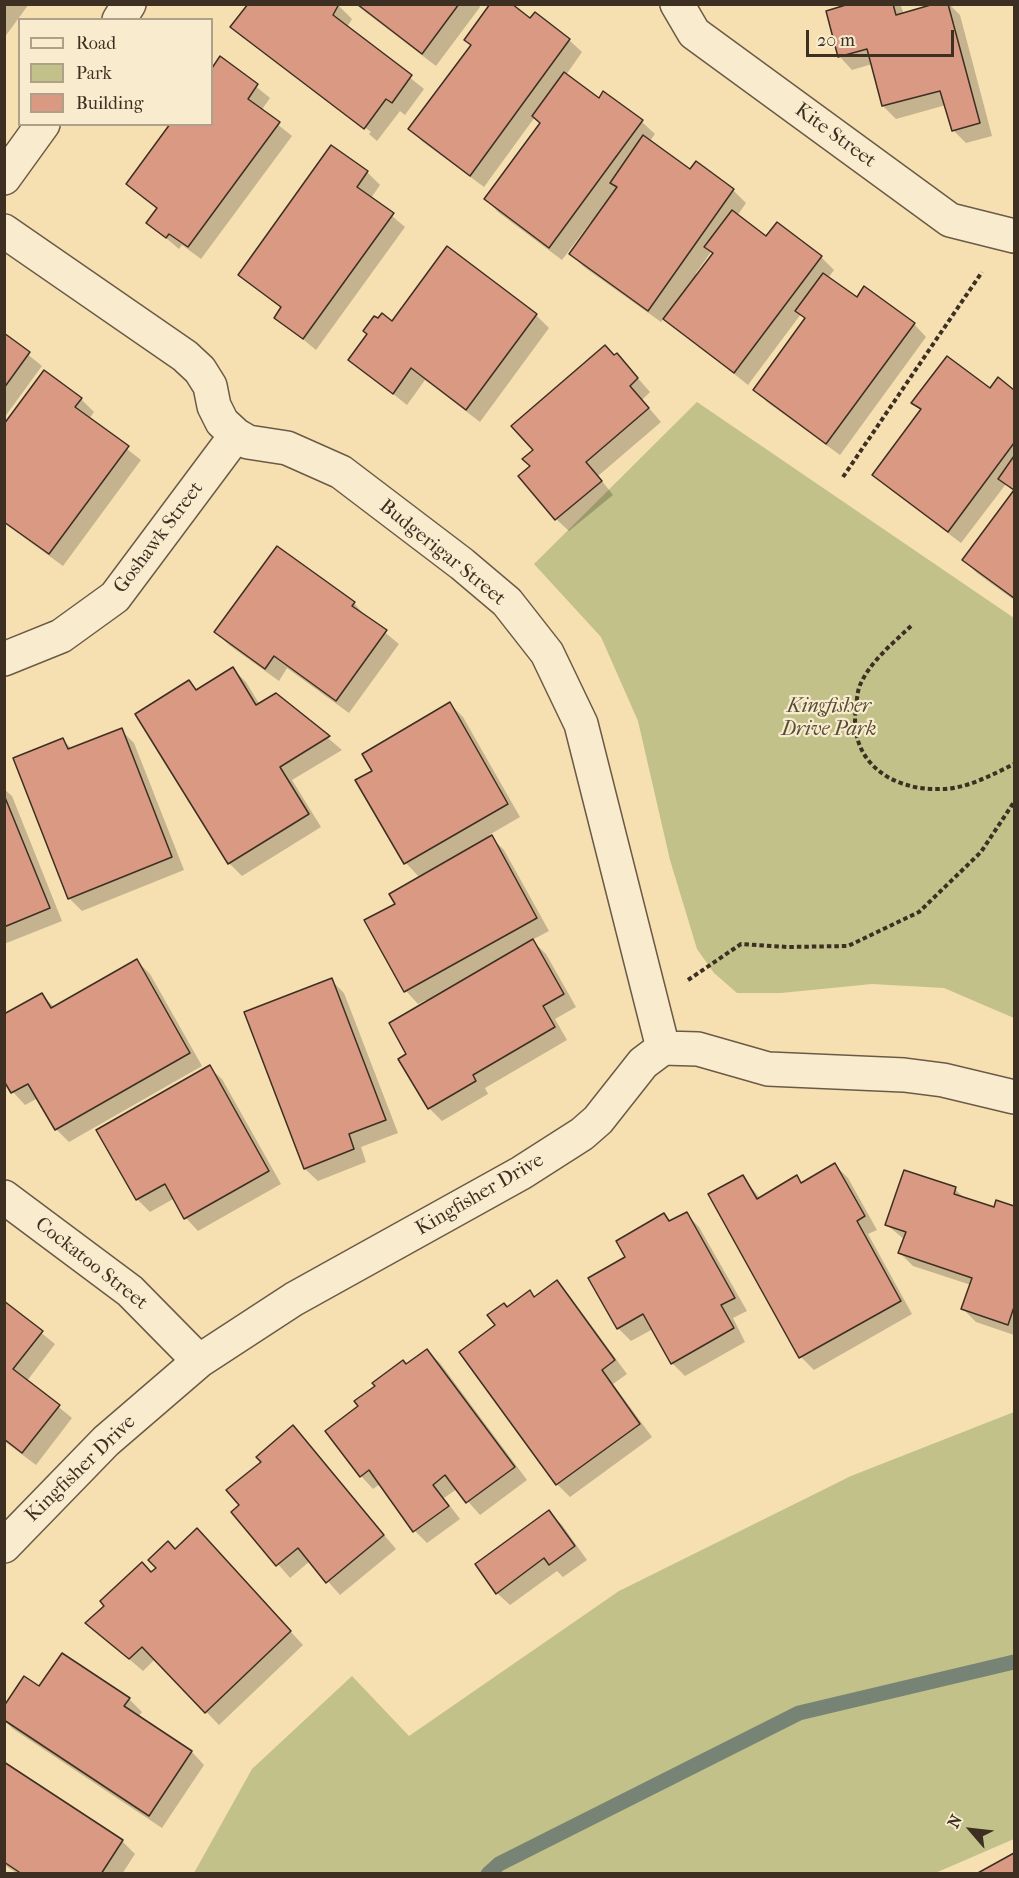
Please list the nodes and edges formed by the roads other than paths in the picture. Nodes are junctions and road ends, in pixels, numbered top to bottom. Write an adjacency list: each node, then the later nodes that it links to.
1 (129, 4): 3 (street)
2 (677, 4): 7 (street, Kite Street)
3 (119, 18)
4 (42, 126): 5 (street)
5 (4, 178)
6 (4, 231): 8 (street)
7 (1011, 235)
8 (236, 435): 9 (street, Goshawk Street); 10 (street, Budgerigar Street)
9 (4, 659)
10 (663, 1048): 11 (street); 13 (street, Kingfisher Drive)
11 (1014, 1097)
12 (4, 1197): 13 (street, Cockatoo Street)
13 (199, 1361): 14 (street, Kingfisher Drive)
14 (4, 1546)

